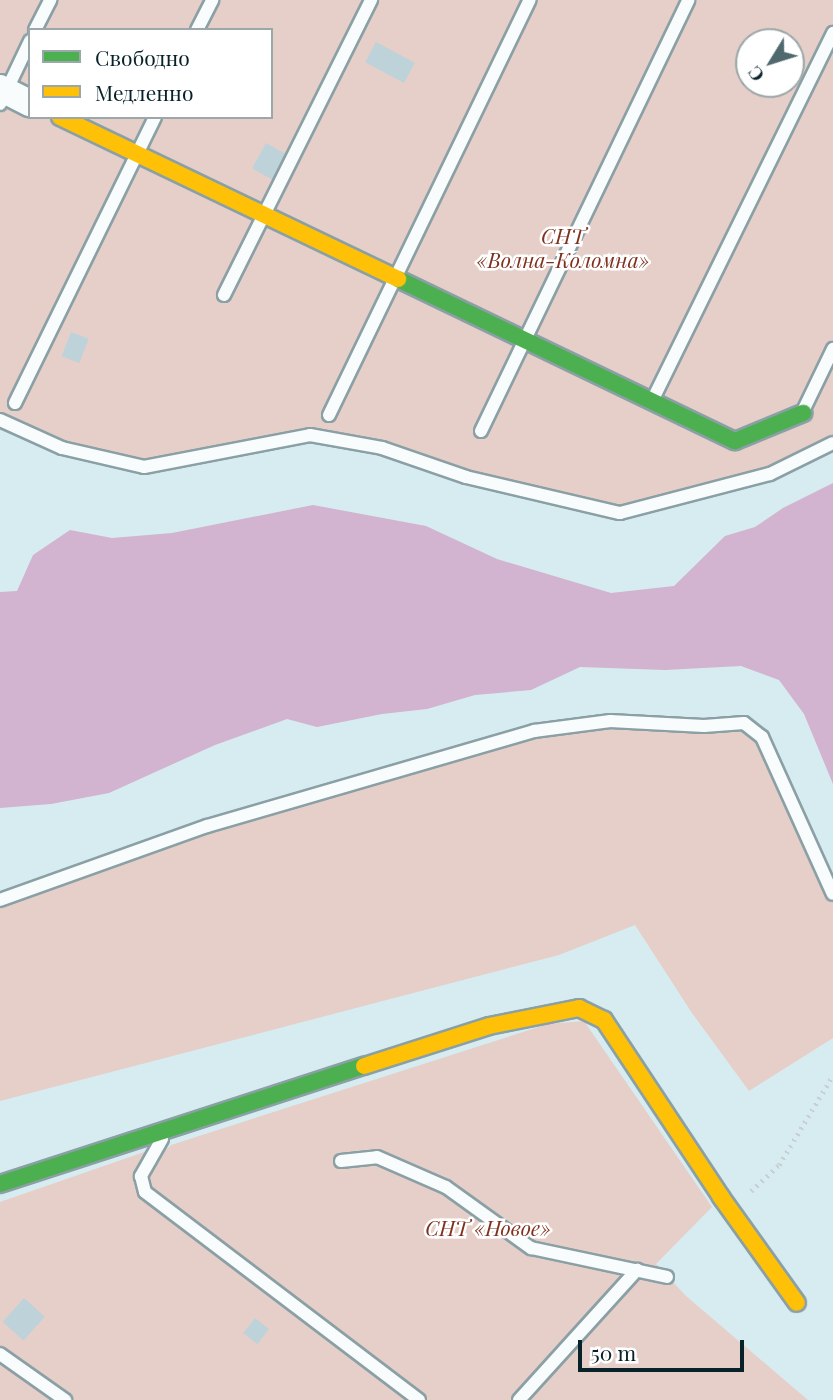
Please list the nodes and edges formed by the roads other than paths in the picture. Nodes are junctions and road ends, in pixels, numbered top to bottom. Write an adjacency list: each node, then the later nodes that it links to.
1 (50, 0): 6 (lane)
2 (212, 0): 7 (lane)
3 (371, 0): 15 (lane)
4 (530, 0): 16 (lane)
5 (688, 0): 18 (lane)
6 (36, 28)
7 (198, 28)
8 (833, 33): 20 (lane)
9 (28, 45): 10 (lane)
10 (2, 94): 11 (street)
11 (28, 102)
12 (64, 119): 14 (street)
13 (154, 119): 14 (lane)
14 (136, 154): 15 (street); 21 (lane)
15 (266, 217): 16 (street); 17 (lane)
16 (393, 278): 18 (street); 23 (lane)
17 (224, 295)
18 (522, 340): 20 (street); 25 (lane)
19 (833, 349): 22 (lane)
20 (652, 401): 22 (street)
21 (15, 403)
22 (803, 413)
23 (329, 415)
24 (0, 419): 26 (lane)
25 (481, 430)
26 (833, 443)
27 (833, 894): 28 (lane)
28 (0, 900)
29 (167, 1130): 31 (street); 34 (street); 37 (lane)
30 (341, 1161): 32 (lane)
31 (0, 1184)
32 (637, 1270): 33 (lane); 38 (lane)
33 (667, 1277)
34 (797, 1303)
35 (0, 1354): 36 (lane)
36 (65, 1400)
37 (419, 1400)
38 (519, 1400)

